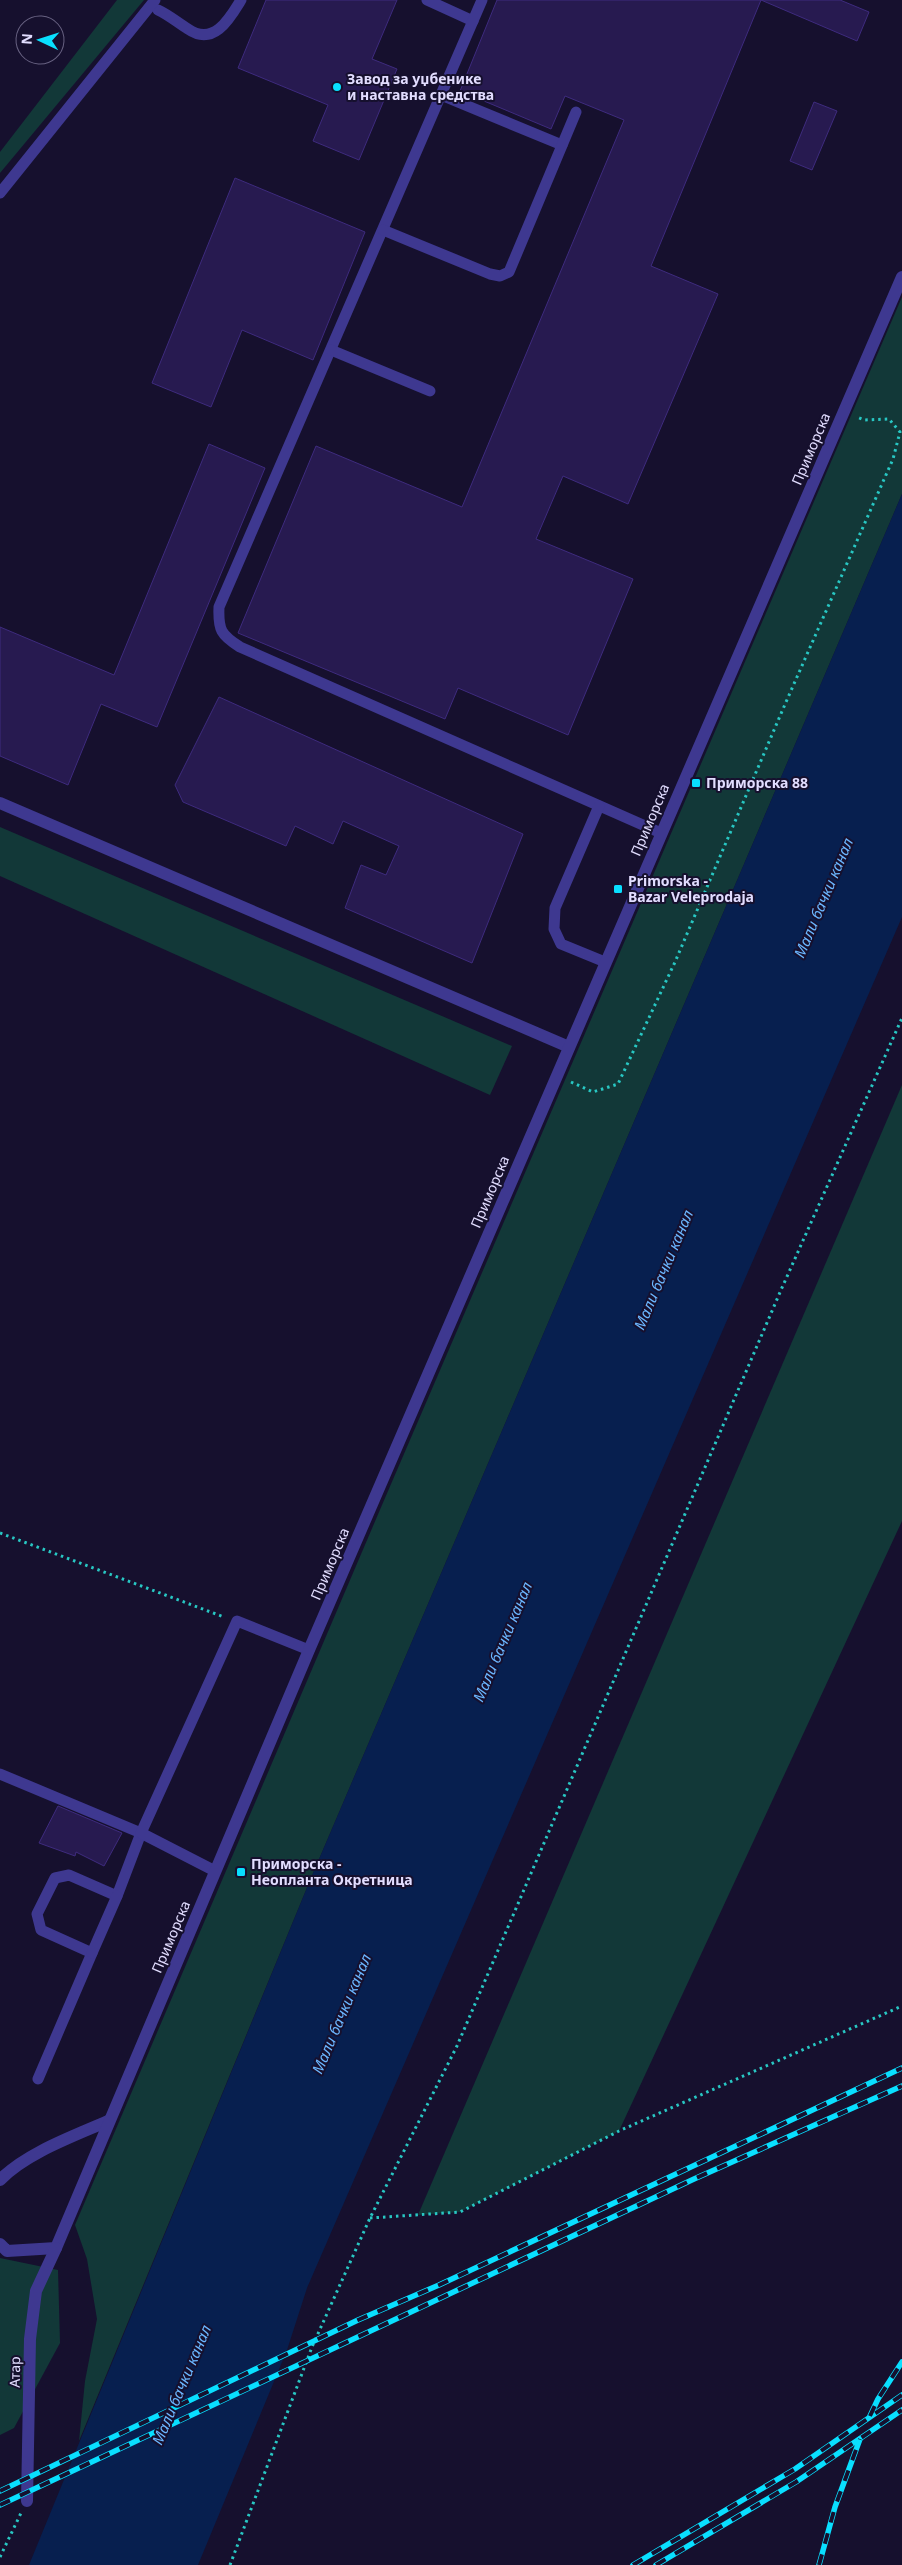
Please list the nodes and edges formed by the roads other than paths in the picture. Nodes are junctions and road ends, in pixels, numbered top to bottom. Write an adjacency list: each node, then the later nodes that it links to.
1 (242, 0): 4 (lane)
2 (427, 0): 5 (lane)
3 (482, 0): 5 (lane)
4 (157, 5): 9 (lane)
5 (473, 21): 6 (lane)
6 (441, 95): 8 (lane); 10 (lane)
7 (576, 112): 8 (lane)
8 (562, 145): 10 (lane)
9 (0, 194)
10 (383, 230): 12 (lane)
11 (902, 276): 16 (street, Приморска)
12 (331, 350): 13 (lane); 15 (lane)
13 (430, 391)
14 (0, 803): 18 (street)
15 (599, 806): 16 (lane); 17 (lane)
16 (661, 833): 17 (street, Приморска)
17 (605, 962): 18 (street, Приморска)
18 (569, 1047): 19 (street, Приморска)
19 (309, 1650): 21 (lane); 22 (street, Приморска)
20 (0, 1774): 21 (lane)
21 (141, 1833): 22 (lane); 23 (lane)
22 (215, 1871): 26 (street, Приморска)
23 (117, 1896): 24 (lane); 24 (lane)
24 (92, 1953): 25 (lane)
25 (38, 2079)
26 (108, 2121): 27 (street); 29 (street, Приморска)
27 (0, 2180)
28 (2, 2248): 29 (street)
29 (56, 2248): 30 (street, Атар)
30 (27, 2501)

